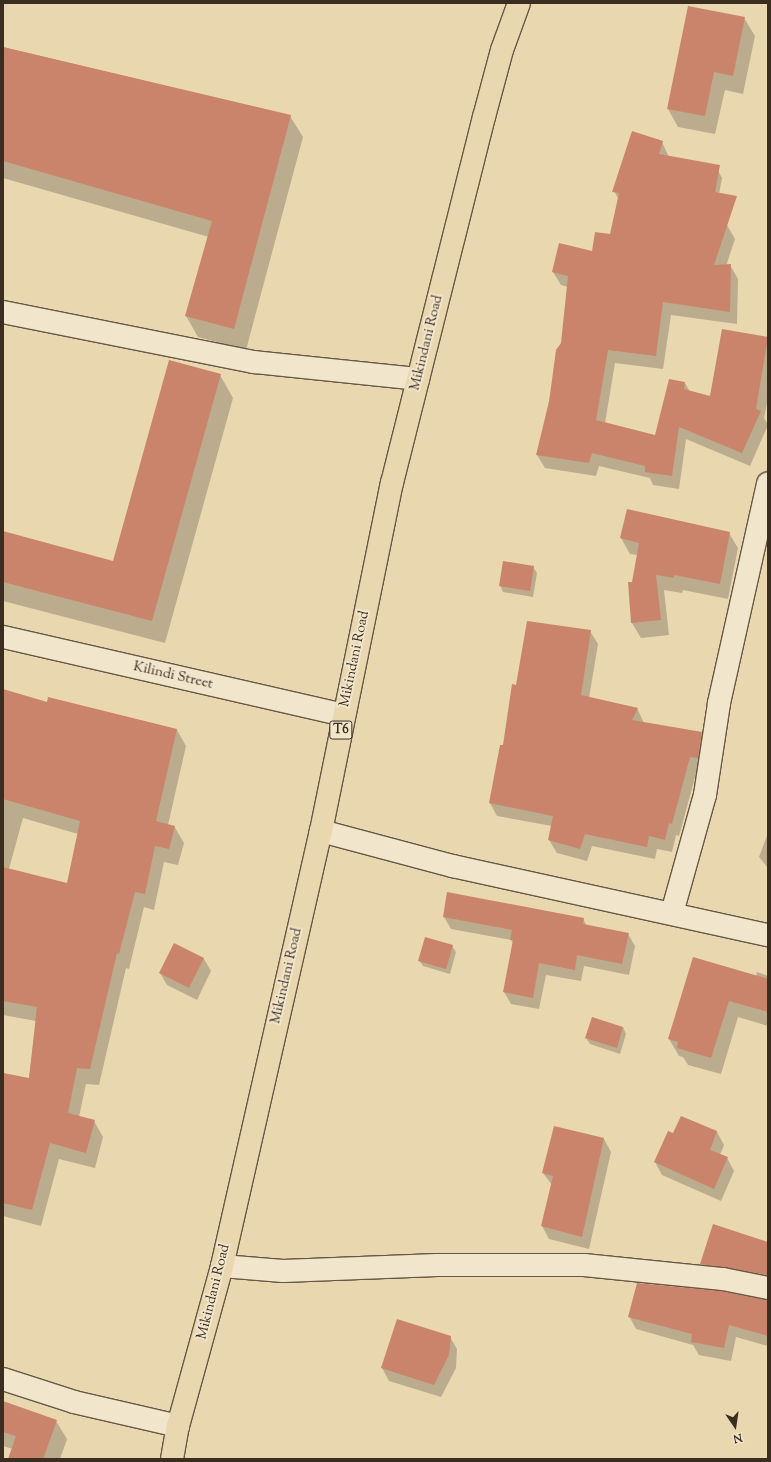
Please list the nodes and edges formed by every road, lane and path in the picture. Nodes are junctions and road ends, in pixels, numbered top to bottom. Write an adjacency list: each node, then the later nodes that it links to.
1 (519, 3): 3 (highway, Mikindani Road / T6)
2 (3, 312): 3 (street)
3 (418, 379): 7 (highway, Mikindani Road / T6)
4 (768, 483): 5 (street)
5 (759, 562): 9 (street)
6 (3, 637): 7 (street, Kilindi Street)
7 (344, 715): 8 (highway, Mikindani Road / T6)
8 (321, 831): 9 (street); 11 (highway, Mikindani Road / T6)
9 (672, 913): 10 (street)
10 (768, 935)
11 (222, 1266): 12 (street); 14 (highway, Mikindani Road / T6)
12 (768, 1288)
13 (3, 1379): 14 (street)
14 (178, 1426): 15 (highway, Mikindani Road / T6)
15 (172, 1459)

